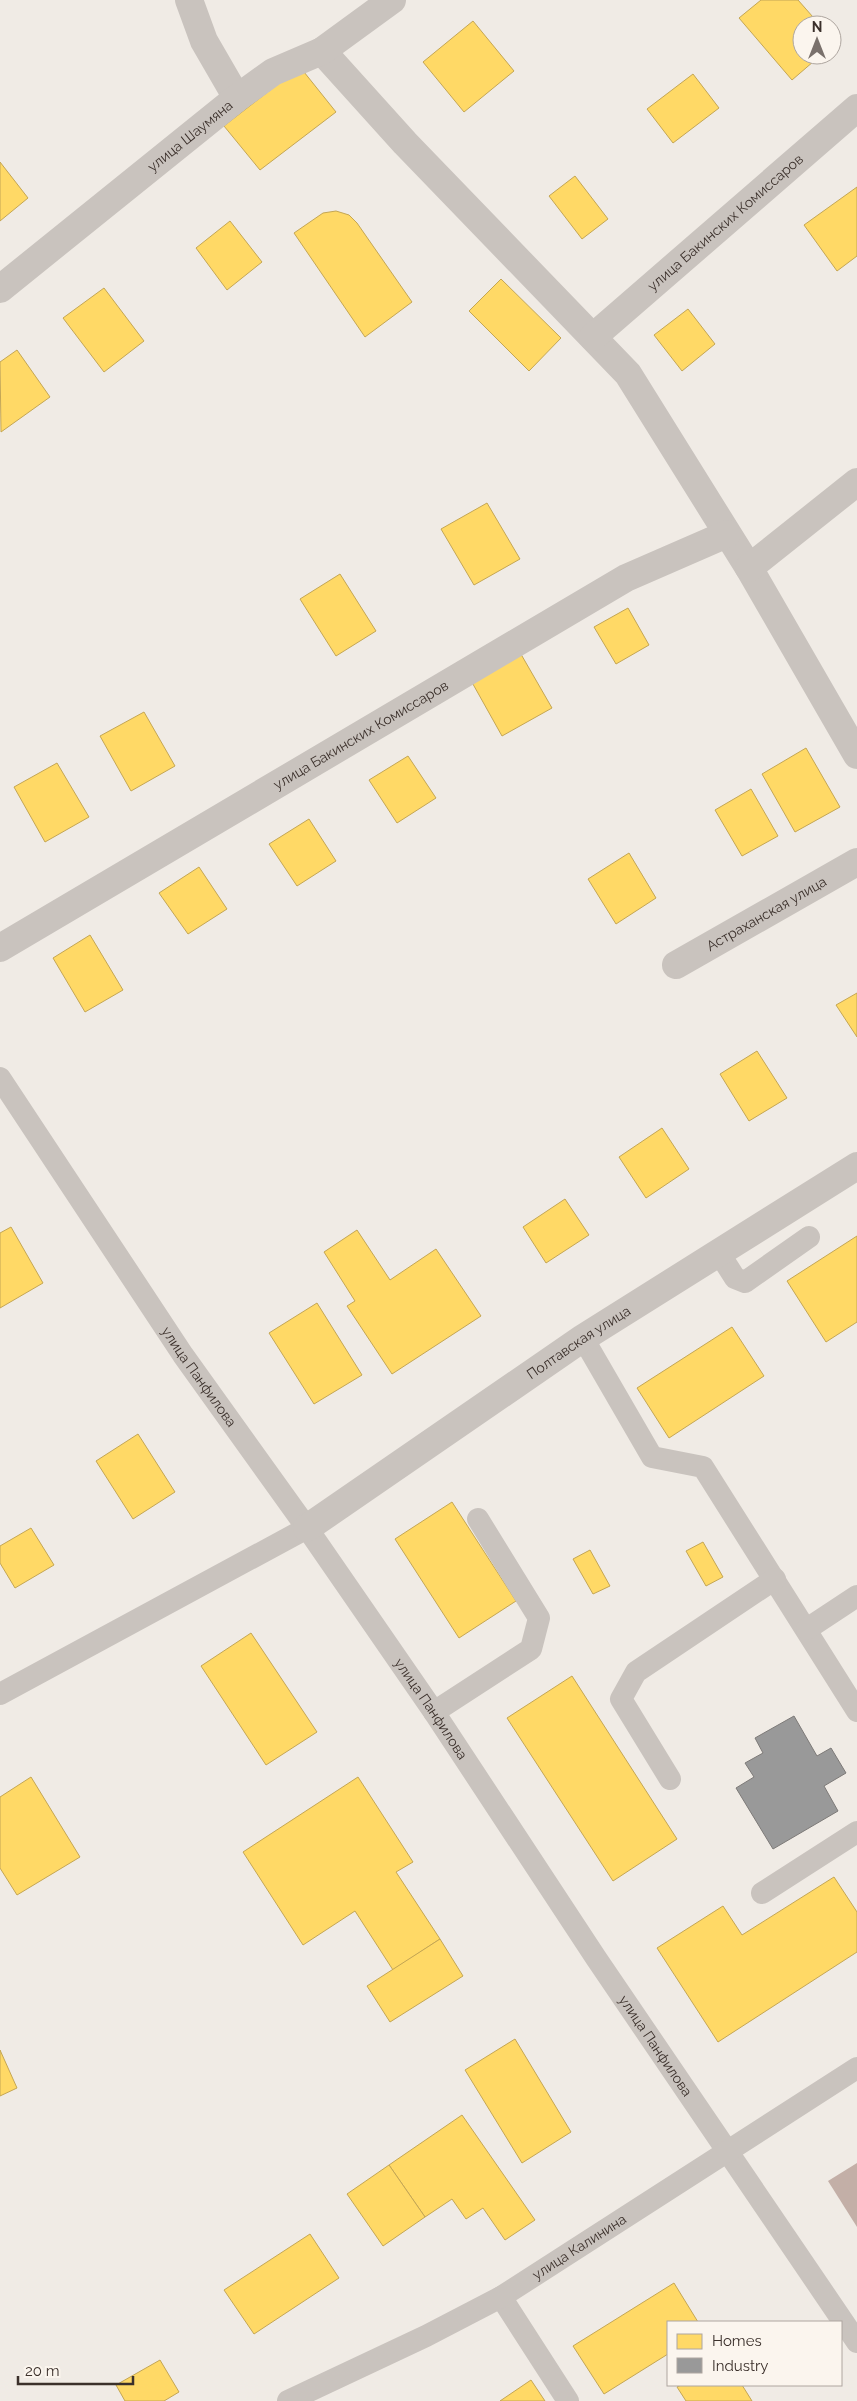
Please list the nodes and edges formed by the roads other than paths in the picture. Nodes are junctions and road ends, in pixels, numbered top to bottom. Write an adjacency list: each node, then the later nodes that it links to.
1 (189, 0): 4 (street)
2 (392, 0): 3 (street, улица Шаумяна)
3 (322, 51): 4 (street, улица Шаумяна); 7 (street)
4 (237, 98): 6 (street, улица Шаумяна)
5 (857, 108): 7 (street, улица Бакинских Комиссаров)
6 (0, 289)
7 (593, 337): 9 (street)
8 (857, 482): 10 (street)
9 (727, 534): 10 (street); 13 (street, улица Бакинских Комиссаров)
10 (750, 568): 11 (street)
11 (857, 755)
12 (857, 862): 14 (street, Астраханская улица)
13 (0, 948)
14 (676, 965)
15 (0, 1078): 21 (lane, улица Панфилова)
16 (857, 1166): 18 (street, Полтавская улица)
17 (809, 1238): 18 (lane)
18 (719, 1253): 19 (street, Полтавская улица)
19 (583, 1338): 21 (street, Полтавская улица); 22 (lane)
20 (478, 1519): 27 (lane)
21 (307, 1528): 25 (lane); 27 (lane, улица Панфилова)
22 (776, 1579): 24 (lane); 28 (lane)
23 (857, 1596): 24 (lane)
24 (807, 1629): 26 (lane)
25 (0, 1694)
26 (857, 1711)
27 (434, 1712): 32 (lane, улица Панфилова)
28 (670, 1779)
29 (857, 1832): 30 (lane)
30 (762, 1893)
31 (857, 2068): 32 (lane, улица Калинина)
32 (726, 2152): 33 (lane, улица Калинина); 34 (lane, улица Панфилова)
33 (501, 2297): 35 (lane, улица Калинина); 36 (lane)
34 (857, 2342)
35 (288, 2401)
36 (568, 2401)

